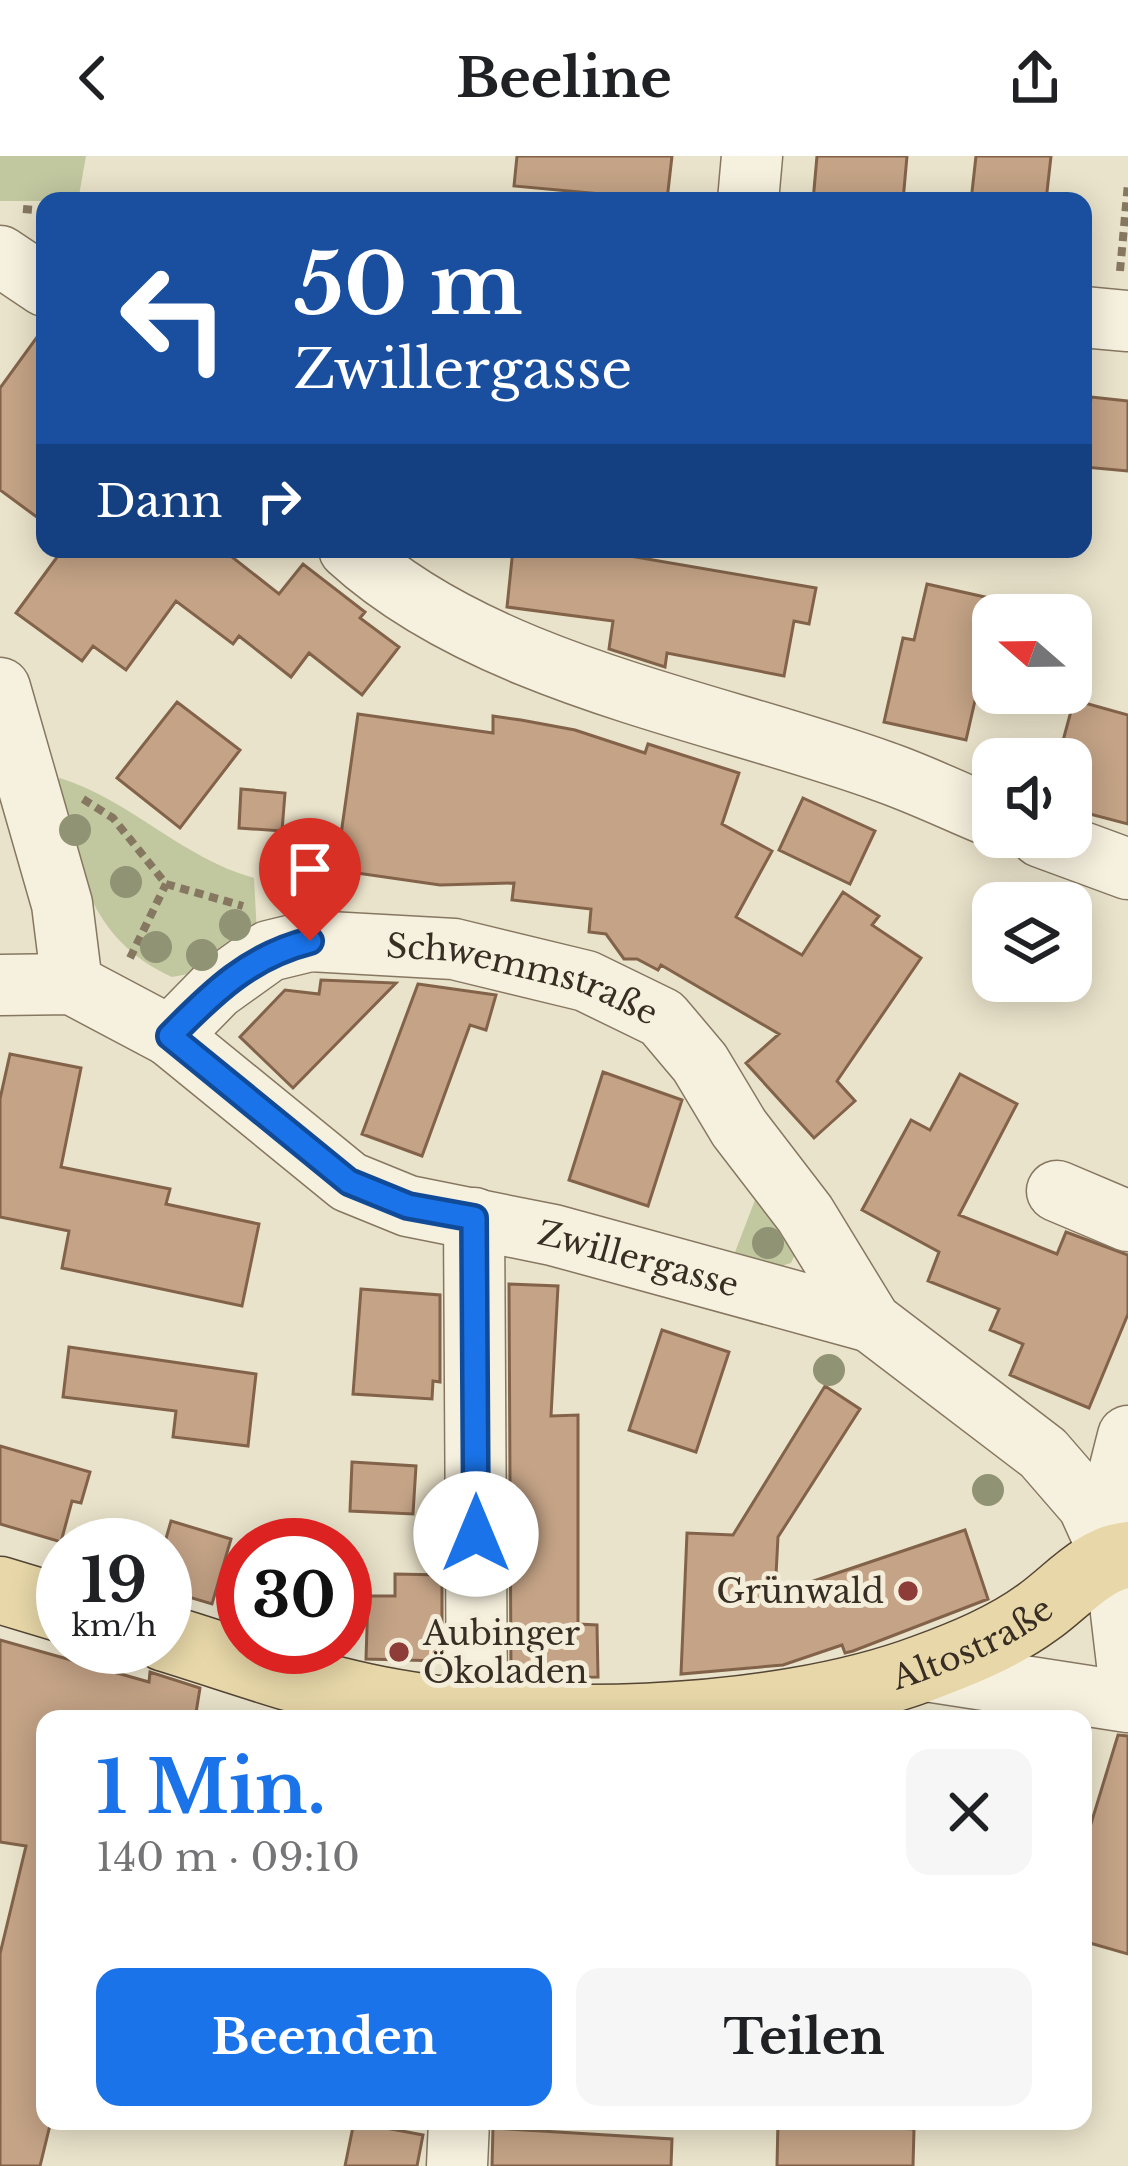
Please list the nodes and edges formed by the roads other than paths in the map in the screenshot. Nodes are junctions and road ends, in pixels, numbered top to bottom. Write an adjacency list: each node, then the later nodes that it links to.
1 (752, 156): 2 (street)
2 (749, 192)
3 (0, 256): 4 (street)
4 (36, 280)
5 (363, 558): 7 (street)
6 (0, 688): 10 (street)
7 (972, 808)
8 (1092, 856): 9 (street)
9 (1128, 869)
10 (72, 984): 11 (street); 12 (street)
11 (0, 985)
12 (170, 1036): 14 (street, Zwillergasse); 16 (street, Schwemmstraße)
13 (1057, 1191): 15 (street)
14 (474, 1218): 16 (street, Zwillergasse); 26 (street)
15 (1128, 1221)
16 (871, 1322): 18 (street, Schwemmstraße)
17 (1128, 1436): 18 (street)
18 (1120, 1556): 22 (main road, Altostraße); 23 (street)
19 (0, 1590): 20 (main road)
20 (36, 1601)
21 (192, 1647): 25 (main road, Altostraße)
22 (920, 1670): 24 (street); 27 (main road, Altostraße)
23 (1128, 1672)
24 (1128, 1702)
25 (442, 1710)
26 (477, 1710)
27 (730, 1710)
28 (459, 2130): 29 (street)
29 (457, 2166)

